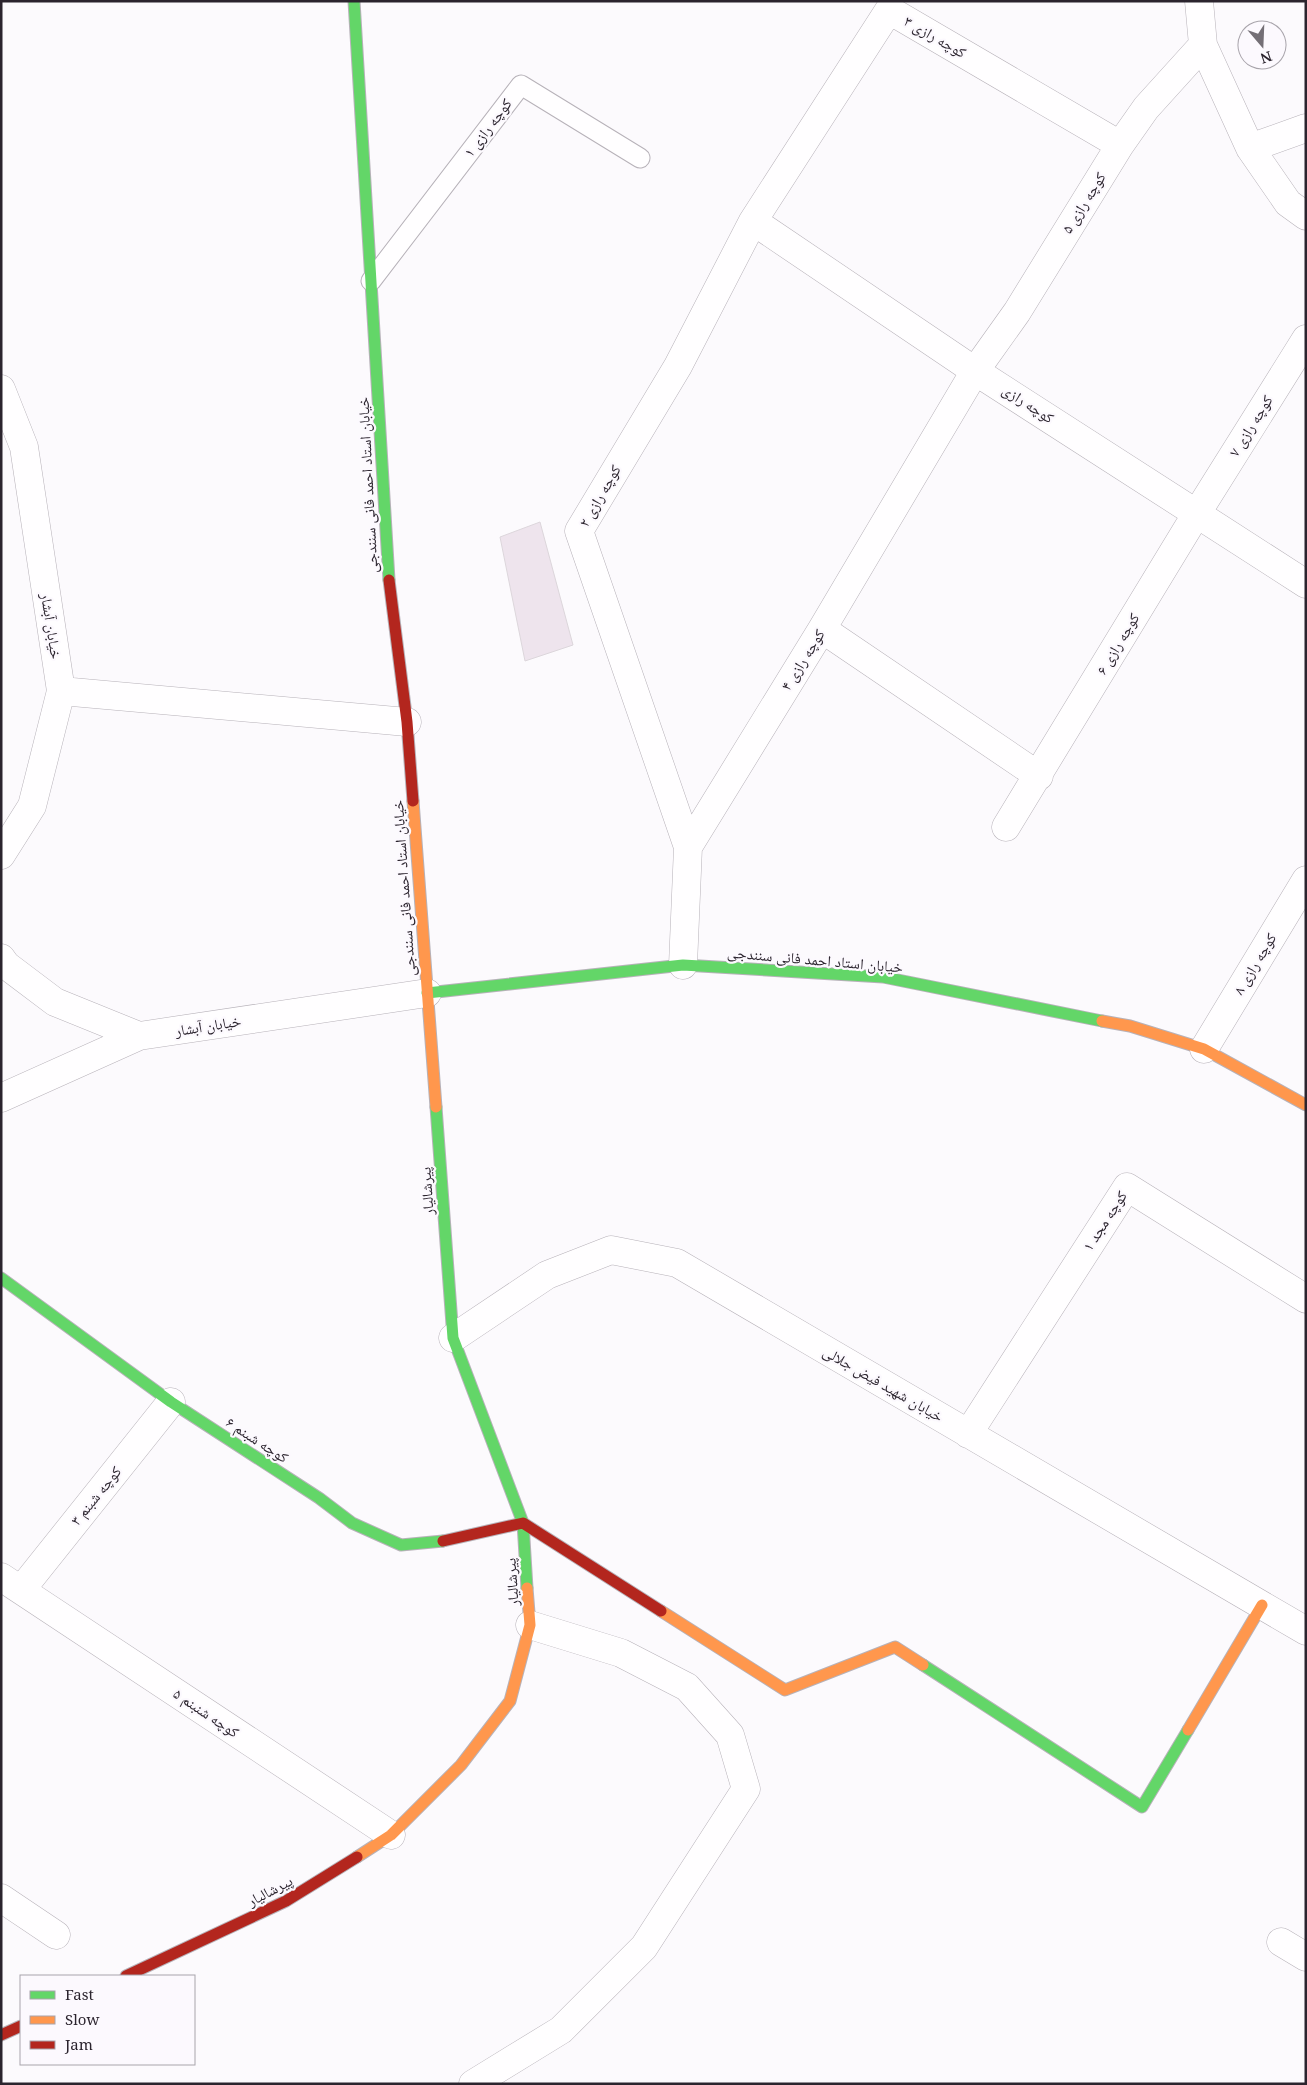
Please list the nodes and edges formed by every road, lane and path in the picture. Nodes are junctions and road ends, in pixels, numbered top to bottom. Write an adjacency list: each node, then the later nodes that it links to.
1 (348, 1): 6 (street)
2 (354, 1): 6 (street, خیابان استاد احمد فانی سنندجی)
3 (361, 1): 6 (street)
4 (1199, 1): 7 (street)
5 (888, 6): 9 (street, کوچه رازی ۳); 13 (street, کوچه رازی ۳)
6 (355, 25): 14 (street, خیابان استاد احمد فانی سنندجی)
7 (1203, 44): 9 (street, کوچه رازی ۵); 10 (street)
8 (1306, 128): 10 (street)
9 (1120, 145): 16 (street, کوچه رازی ۵)
10 (1250, 148): 12 (street)
11 (640, 158): 14 (lane, کوچه رازی ۱)
12 (1306, 216)
13 (753, 221): 16 (street, کوچه رازی); 25 (street, کوچه رازی ۲)
14 (371, 281): 22 (street, خیابان استاد احمد فانی سنندجی)
15 (1306, 339): 18 (street, کوچه رازی ۷)
16 (975, 370): 18 (street, کوچه رازی); 20 (street, کوچه رازی ۴)
17 (1, 389): 21 (street, خیابان آبشار)
18 (1197, 513): 19 (street, کوچه رازی); 23 (street, کوچه رازی ۶)
19 (1306, 584)
20 (822, 629): 23 (street); 25 (street, کوچه رازی ۴)
21 (61, 691): 22 (street); 26 (street, خیابان آبشار)
22 (407, 722): 30 (street, خیابان استاد احمد فانی سنندجی)
23 (1039, 776): 24 (street, کوچه رازی ۶)
24 (1006, 827)
25 (688, 847): 29 (street, کوچه رازی ۴)
26 (1, 855)
27 (1306, 880): 32 (street, کوچه رازی ۸)
28 (1, 958): 31 (street)
29 (683, 965): 30 (street, خیابان استاد احمد فانی سنندجی); 32 (street, خیابان استاد احمد فانی سنندجی)
30 (427, 993): 31 (street, خیابان آبشار); 37 (street, پیرشالیار)
31 (139, 1036): 33 (street, خیابان آبشار)
32 (1204, 1049): 34 (street, خیابان استاد احمد فانی سنندجی)
33 (1, 1098)
34 (1306, 1105)
35 (1, 1278): 38 (street, کوچه شبنم ۶)
36 (1306, 1299): 39 (street, کوچه مجد ۱)
37 (453, 1338): 39 (street, خیابان شهید فیض جلالی); 40 (street, پیرشالیار)
38 (171, 1402): 40 (street, کوچه شبنم ۶); 41 (street, کوچه شبنم ۳)
39 (968, 1434): 42 (street, خیابان شهید فیض جلالی)
40 (523, 1523): 42 (street); 43 (street, پیرشالیار)
41 (11, 1584): 45 (street, کوچه شنبنم ۵)
42 (1262, 1605): 44 (street, خیابان شهید فیض جلالی)
43 (530, 1626): 45 (street, پیرشالیار); 53 (street)
44 (1306, 1631)
45 (391, 1835): 50 (street, پیرشالیار)
46 (1, 1898): 47 (street)
47 (56, 1935)
48 (1281, 1942): 49 (street)
49 (1306, 1957)
50 (128, 1975)
51 (20, 2026): 52 (street)
52 (1, 2035)
53 (473, 2084)

